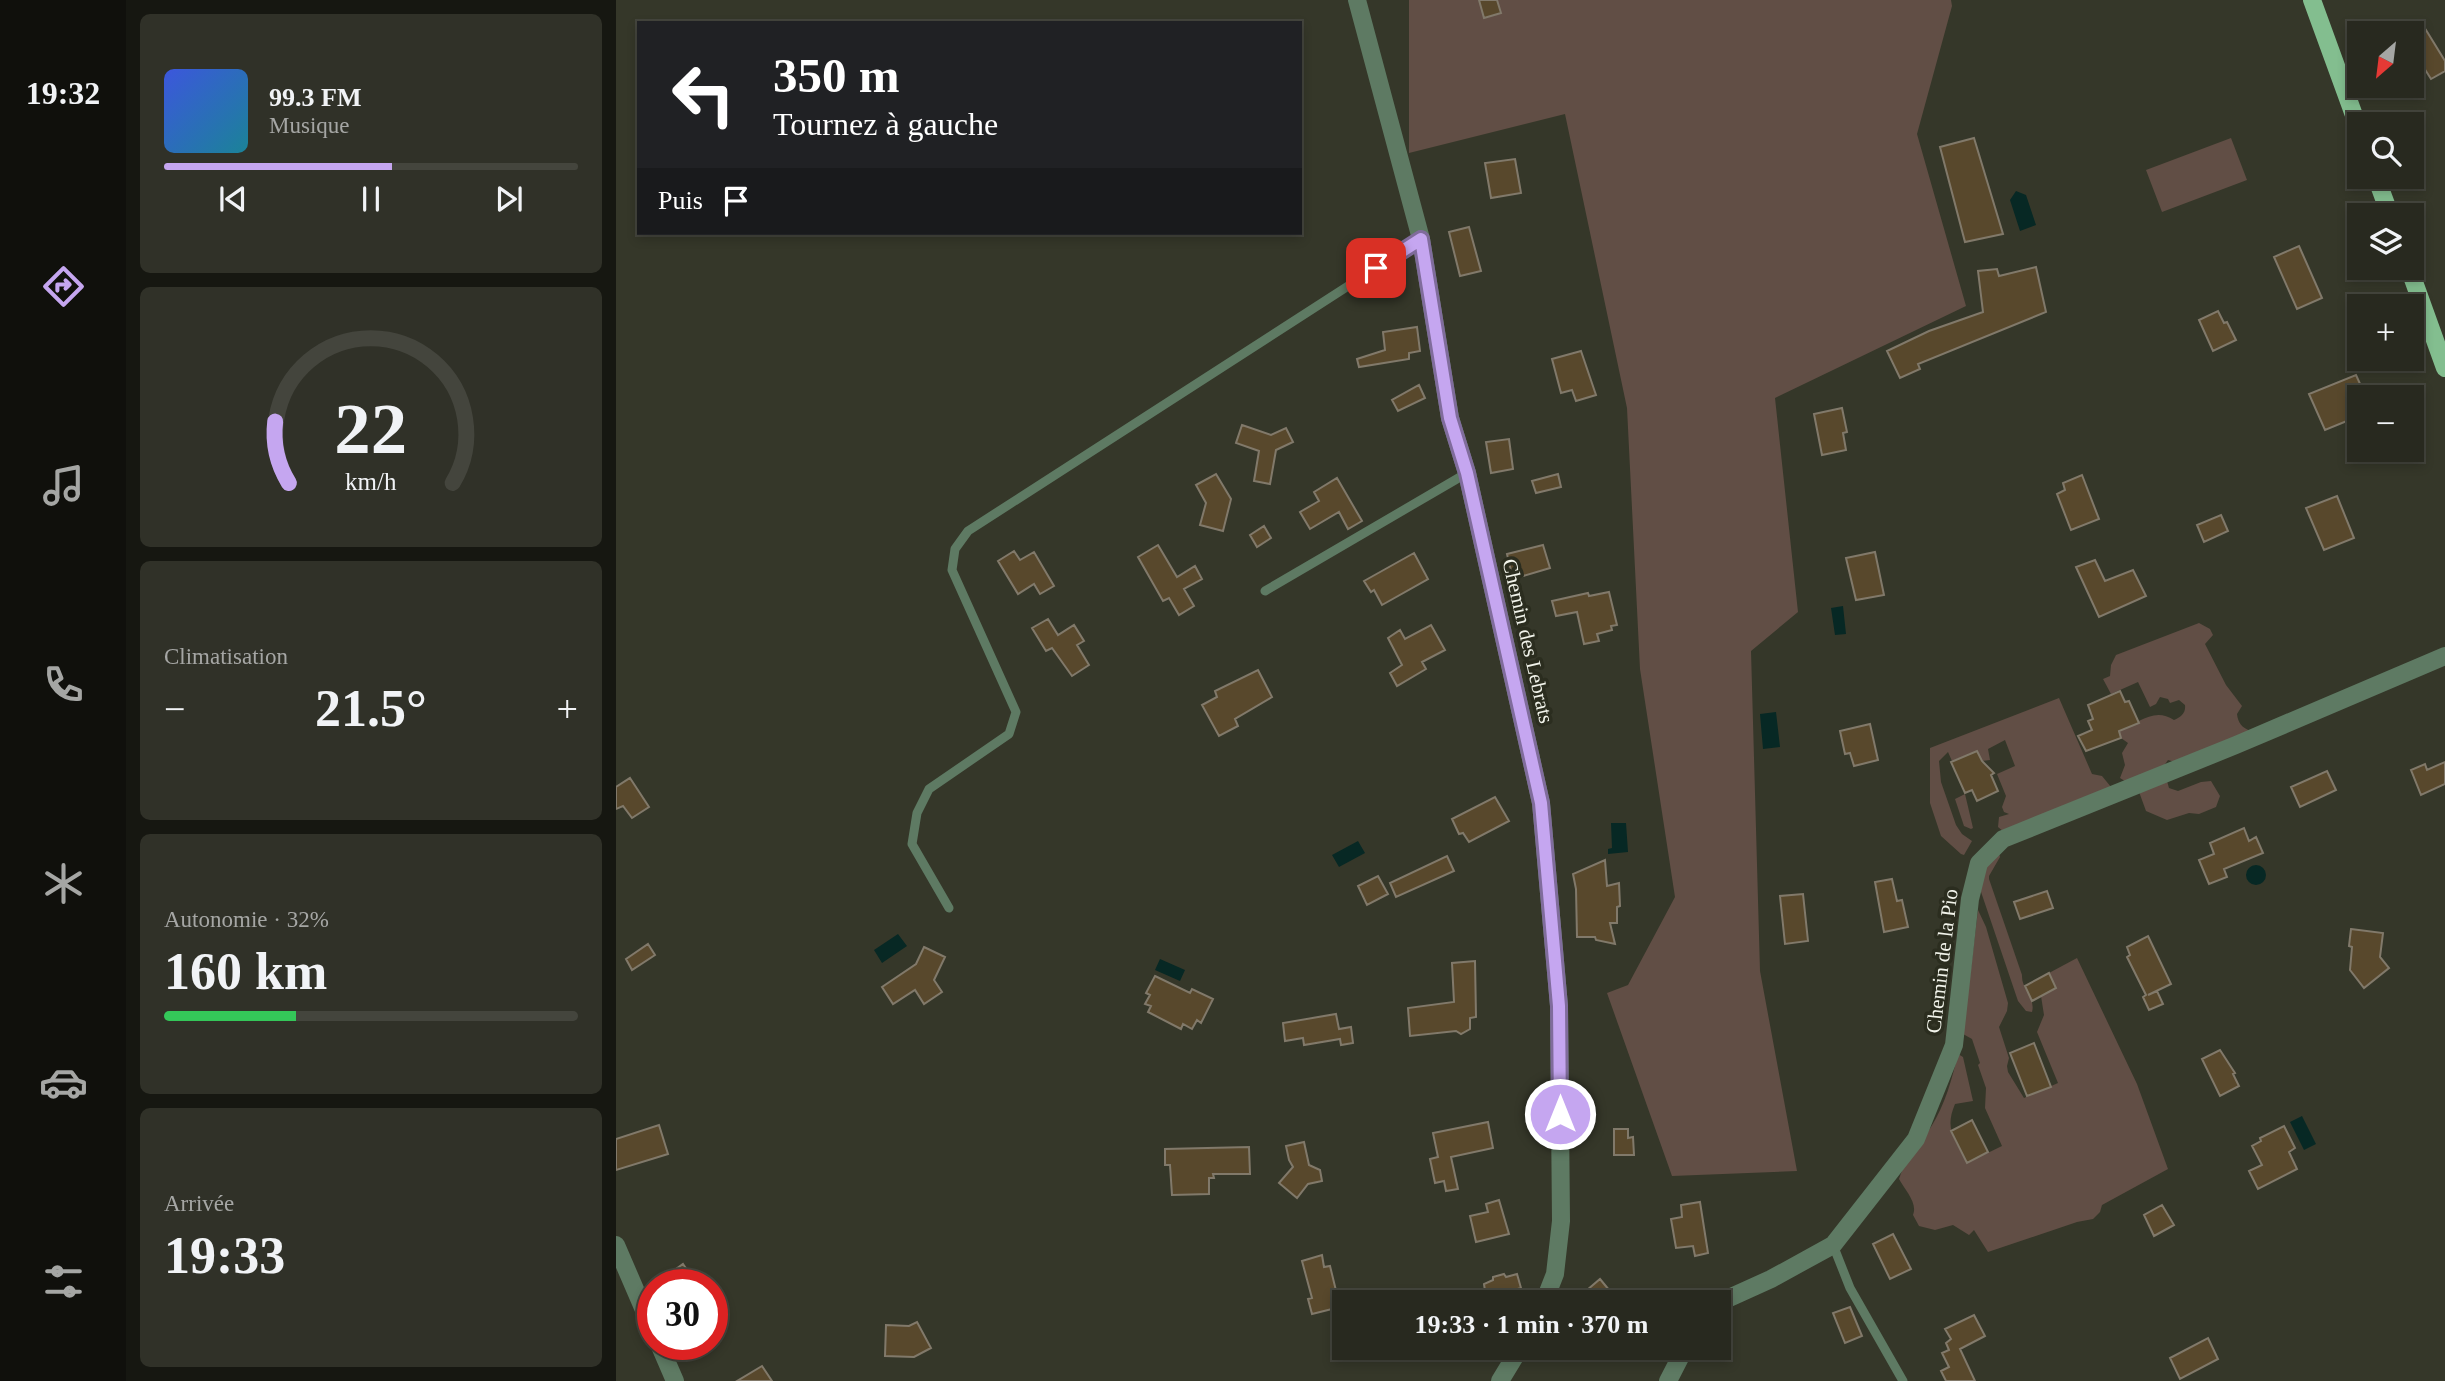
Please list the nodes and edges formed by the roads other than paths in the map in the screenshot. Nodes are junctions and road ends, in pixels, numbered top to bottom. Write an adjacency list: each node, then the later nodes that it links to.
1 (1357, 0): 4 (street, Chemin des Lebrats)
2 (2312, 0): 3 (main road)
3 (2353, 112)
4 (1421, 239): 7 (street, Chemin des Lebrats); 10 (lane)
5 (2413, 280): 6 (main road)
6 (2445, 368)
7 (1467, 473): 8 (lane); 13 (street, Chemin des Lebrats)
8 (1265, 591)
9 (2445, 656): 12 (street, Chemin de la Pio)
10 (949, 908)
11 (616, 1245): 14 (street)
12 (1833, 1245): 15 (street, Chemin de la Pio); 22 (lane)
13 (1549, 1290)
14 (637, 1294)
15 (1731, 1297)
16 (666, 1360): 19 (street)
17 (1513, 1360): 20 (street)
18 (1679, 1360): 21 (street)
19 (675, 1381)
20 (1500, 1381)
21 (1668, 1381)
22 (1903, 1381)

